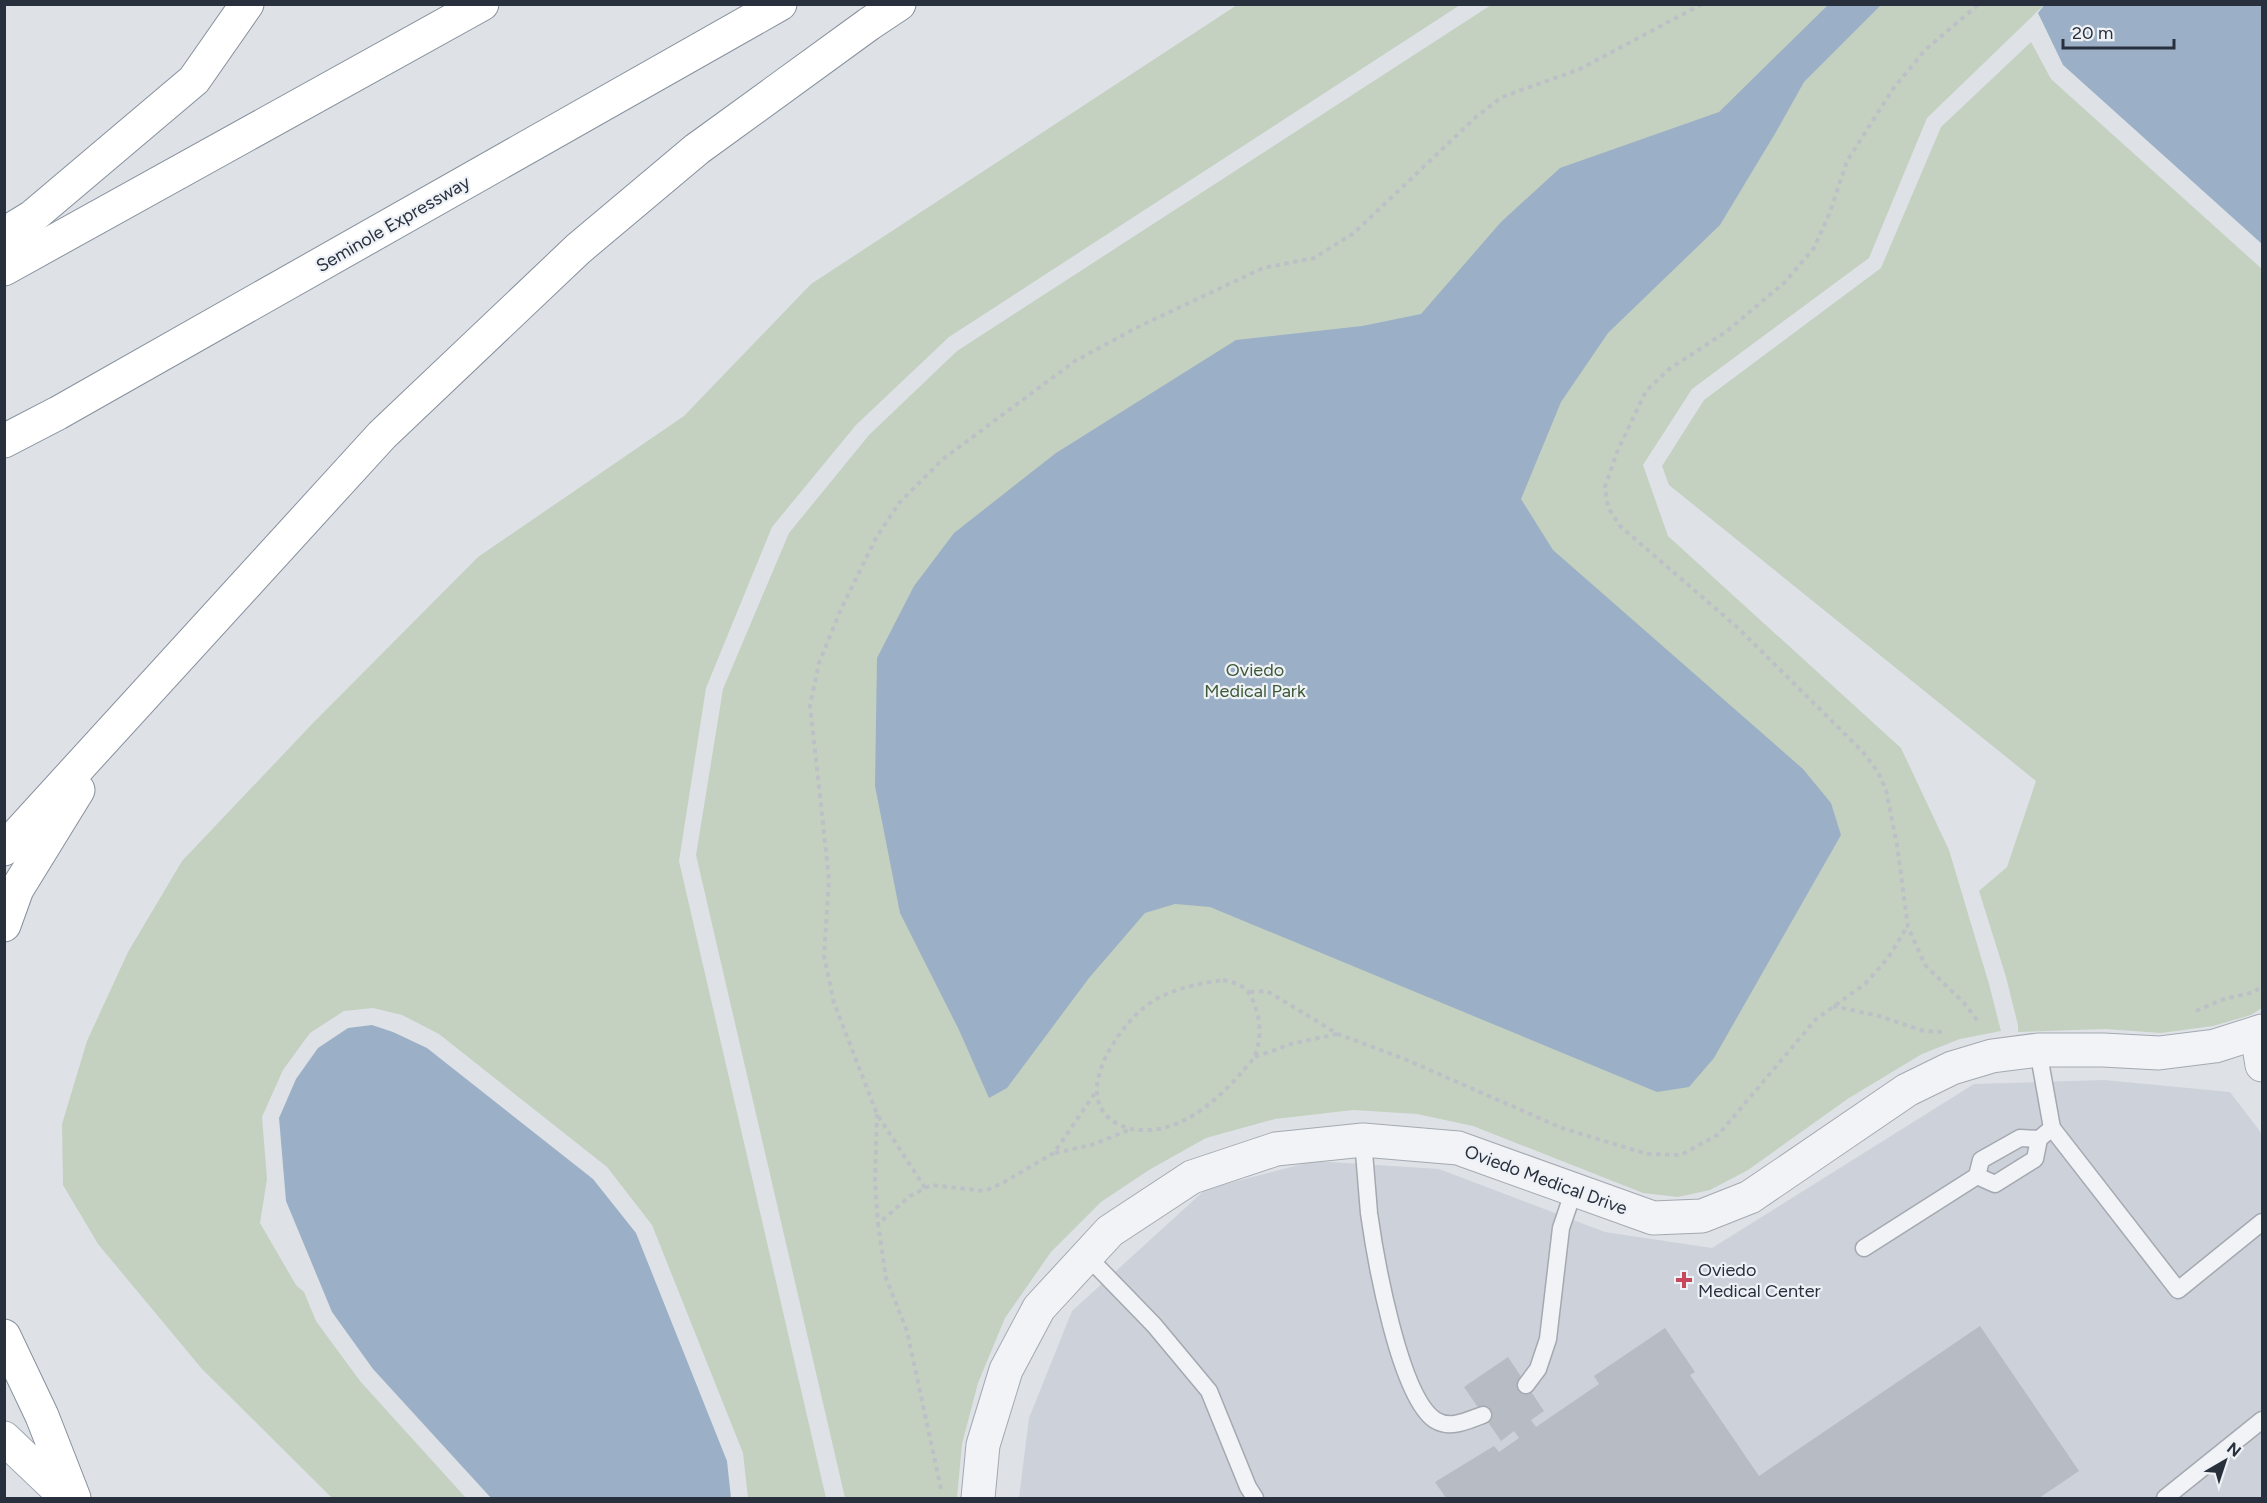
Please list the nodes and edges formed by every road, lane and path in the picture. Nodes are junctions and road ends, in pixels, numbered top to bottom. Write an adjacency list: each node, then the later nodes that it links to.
1 (247, 4): 7 (main road)
2 (482, 4): 8 (main road)
3 (780, 4): 9 (main road, Seminole Expressway)
4 (899, 4): 10 (main road)
5 (1702, 4): 21 (path)
6 (1979, 4): 13 (path)
7 (4, 234)
8 (4, 268)
9 (4, 441)
10 (122, 718): 11 (main road); 12 (main road)
11 (4, 849)
12 (4, 925)
13 (1908, 927): 15 (path); 16 (path)
14 (1250, 992): 16 (path); 19 (path); 20 (path)
15 (1977, 1020)
16 (1338, 1034): 19 (path)
17 (2261, 1043): 18 (street, Oviedo Medical Drive)
18 (2038, 1050): 23 (lane); 28 (street, Oviedo Medical Drive)
19 (1254, 1057): 22 (path)
20 (1097, 1090): 22 (path); 25 (path)
21 (878, 1114): 27 (path); 30 (path)
22 (1129, 1130): 25 (path)
23 (2046, 1133): 26 (lane); 26 (lane); 29 (lane)
24 (1363, 1140): 28 (street, Oviedo Medical Drive); 32 (street, Oviedo Medical Drive); 35 (lane)
25 (1054, 1153): 27 (path)
26 (1977, 1176): 31 (lane)
27 (925, 1188): 30 (path)
28 (1574, 1190): 34 (lane)
29 (2262, 1221)
30 (878, 1224): 40 (path)
31 (1864, 1248)
32 (1087, 1256): 41 (street, Oviedo Medical Drive); 42 (lane)
33 (4, 1336): 39 (main road)
34 (1526, 1384)
35 (1483, 1415)
36 (2262, 1420): 43 (lane)
37 (4, 1438): 38 (main road)
38 (67, 1498)
39 (74, 1498)
40 (942, 1498)
41 (978, 1498)
42 (1255, 1498)
43 (2165, 1498)

